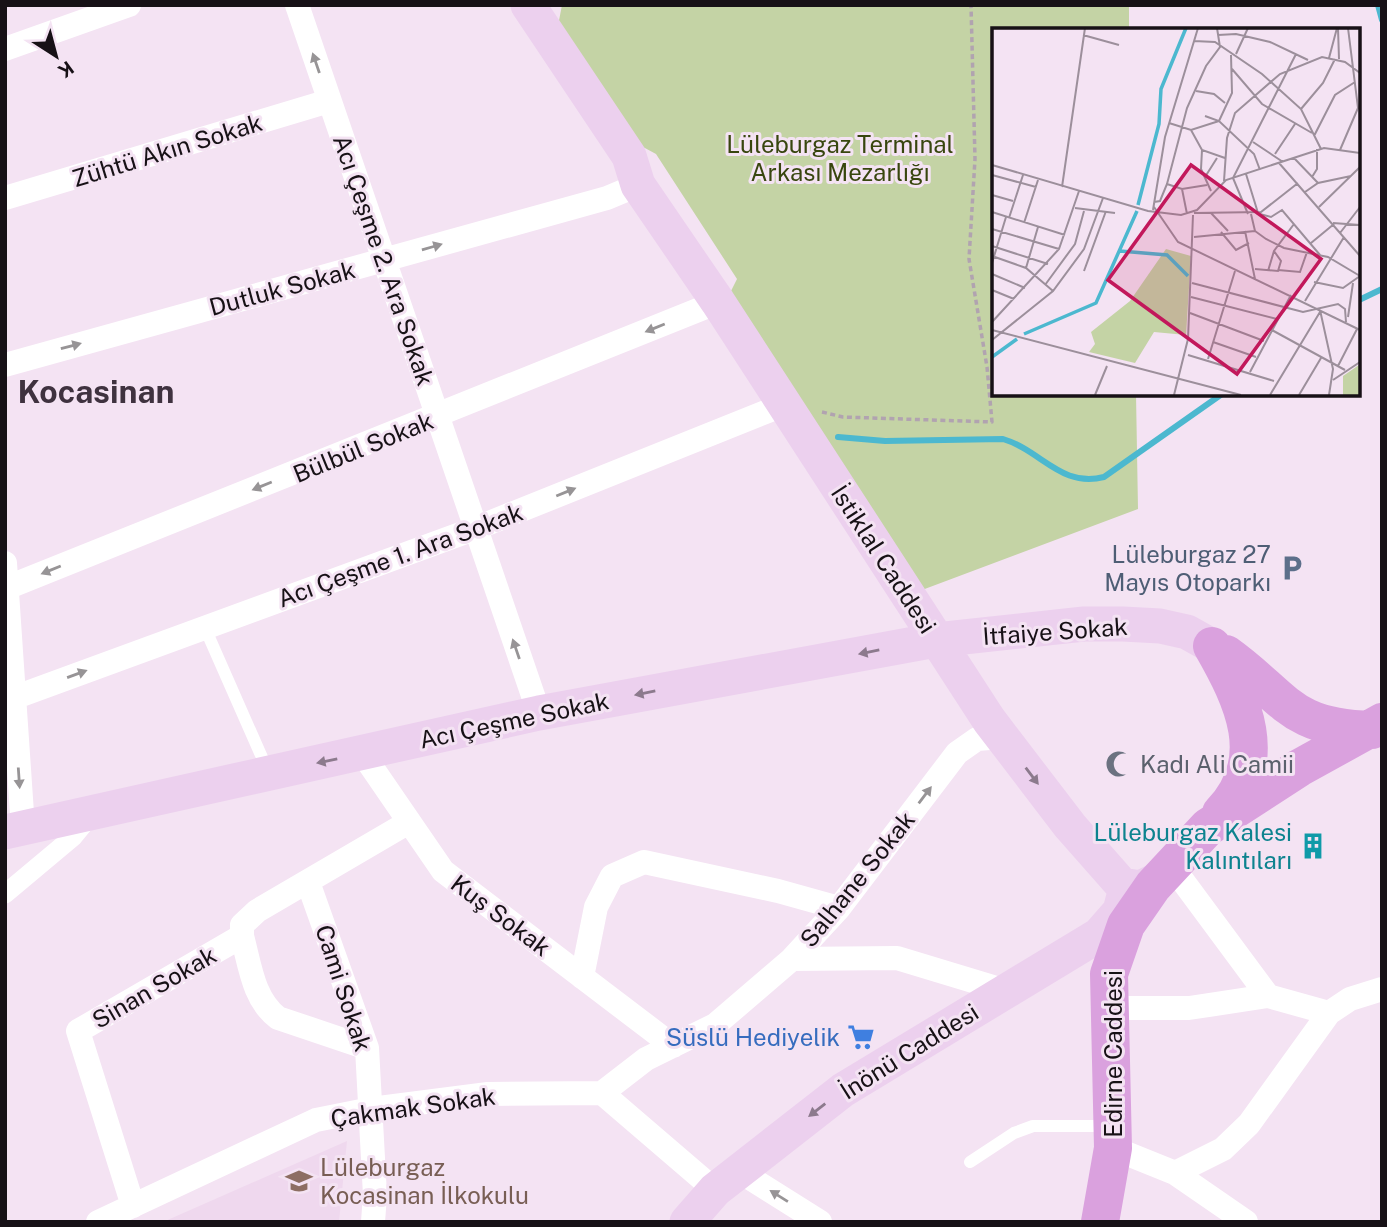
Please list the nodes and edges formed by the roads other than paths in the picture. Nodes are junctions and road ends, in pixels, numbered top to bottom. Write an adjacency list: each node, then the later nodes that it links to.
1 (129, 5): 5 (street)
2 (297, 5): 6 (street, Acı Çeşme 2. Ara Sokak, one-way to 2)
3 (506, 5): 7 (main road, İstiklal Caddesi)
4 (528, 5): 7 (main road, İstiklal Caddesi)
5 (5, 49)
6 (330, 101): 8 (street, Zühtü Akın Sokak); 9 (street, Acı Çeşme 2. Ara Sokak)
7 (638, 185): 9 (street, Dutluk Sokak, one-way to 7); 10 (main road, İstiklal Caddesi)
8 (5, 198)
9 (384, 260): 11 (street, Dutluk Sokak, one-way to 9); 13 (street, Acı Çeşme 2. Ara Sokak)
10 (718, 302): 12 (main road, İstiklal Caddesi); 13 (street, Bülbül Sokak, one-way to 13)
11 (5, 365)
12 (783, 405): 14 (street, Acı Çeşme 1. Ara Sokak, one-way to 12); 19 (main road, İstiklal Caddesi)
13 (438, 417): 14 (street, Acı Çeşme 2. Ara Sokak); 16 (street, Bülbül Sokak, one-way to 16)
14 (474, 529): 17 (street, Acı Çeşme 1. Ara Sokak); 23 (street, Acı Çeşme 2. Ara Sokak, one-way to 14)
15 (5, 563): 16 (street)
16 (6, 588): 22 (street)
17 (205, 628): 22 (street, Acı Çeşme 1. Ara Sokak, one-way to 17); 29 (lane)
18 (975, 636): 19 (main road, İtfaiye Sokak); 20 (main road, İtfaiye Sokak); 21 (main road)
19 (936, 640): 21 (main road, İstiklal Caddesi); 23 (main road, Acı Çeşme Sokak, one-way to 23)
20 (1212, 646): 24 (main road, İtfaiye Sokak); 32 (main road)
21 (957, 673): 26 (main road, İstiklal Caddesi)
22 (9, 700): 33 (street, one-way to 33)
23 (539, 713): 27 (main road, Acı Çeşme Sokak)
24 (1298, 715): 25 (main road, İtfaiye Sokak); 28 (main road)
25 (1378, 735): 28 (main road, Edirne Caddesi)
26 (1002, 737): 36 (main road, İstiklal Caddesi, one-way to 36); 38 (street, Salhane Sokak, one-way to 26)
27 (362, 753): 29 (main road, Acı Çeşme Sokak, one-way to 29); 31 (street, Kuş Sokak)
28 (1307, 764): 32 (main road, Edirne Caddesi)
29 (269, 773): 30 (main road, Acı Çeşme Sokak)
30 (94, 811): 33 (main road, Acı Çeşme Sokak); 37 (street)
31 (409, 822): 35 (street); 42 (street, Kuş Sokak)
32 (1208, 827): 34 (main road, Edirne Caddesi)
33 (14, 830)
34 (1166, 872): 36 (main road); 45 (main road, Edirne Caddesi); 46 (street)
35 (308, 882): 39 (street); 49 (street, Cami Sokak)
36 (1122, 886): 40 (main road, İnönü Caddesi)
37 (5, 894)
38 (839, 908): 41 (street, Salhane Sokak); 42 (street)
39 (242, 936): 49 (street); 56 (street, Sinan Sokak)
40 (1062, 958): 44 (main road, İnönü Caddesi); 45 (main road)
41 (792, 959): 44 (street); 48 (street, Salhane Sokak)
42 (582, 976): 48 (street, Kuş Sokak)
43 (1382, 989): 47 (street)
44 (1006, 991): 55 (main road, İnönü Caddesi, one-way to 55)
45 (1109, 994): 46 (street); 52 (main road, Edirne Caddesi)
46 (1268, 996): 47 (street)
47 (1329, 1013): 54 (street)
48 (673, 1046): 50 (street, Salhane Sokak)
49 (367, 1048): 51 (street, Cami Sokak)
50 (602, 1093): 51 (street, Çakmak Sokak); 55 (street)
51 (371, 1109): 56 (street, Çakmak Sokak); 59 (street, Cami Sokak)
52 (1112, 1137): 53 (lane); 54 (street); 62 (main road, Edirne Caddesi)
53 (970, 1162)
54 (1175, 1173): 57 (street)
55 (727, 1180): 60 (main road, İnönü Caddesi); 61 (street, one-way to 55)
56 (133, 1206): 58 (street, Çakmak Sokak)
57 (1236, 1219)
58 (98, 1222)
59 (373, 1222)
60 (687, 1222)
61 (820, 1222)
62 (1100, 1222)

